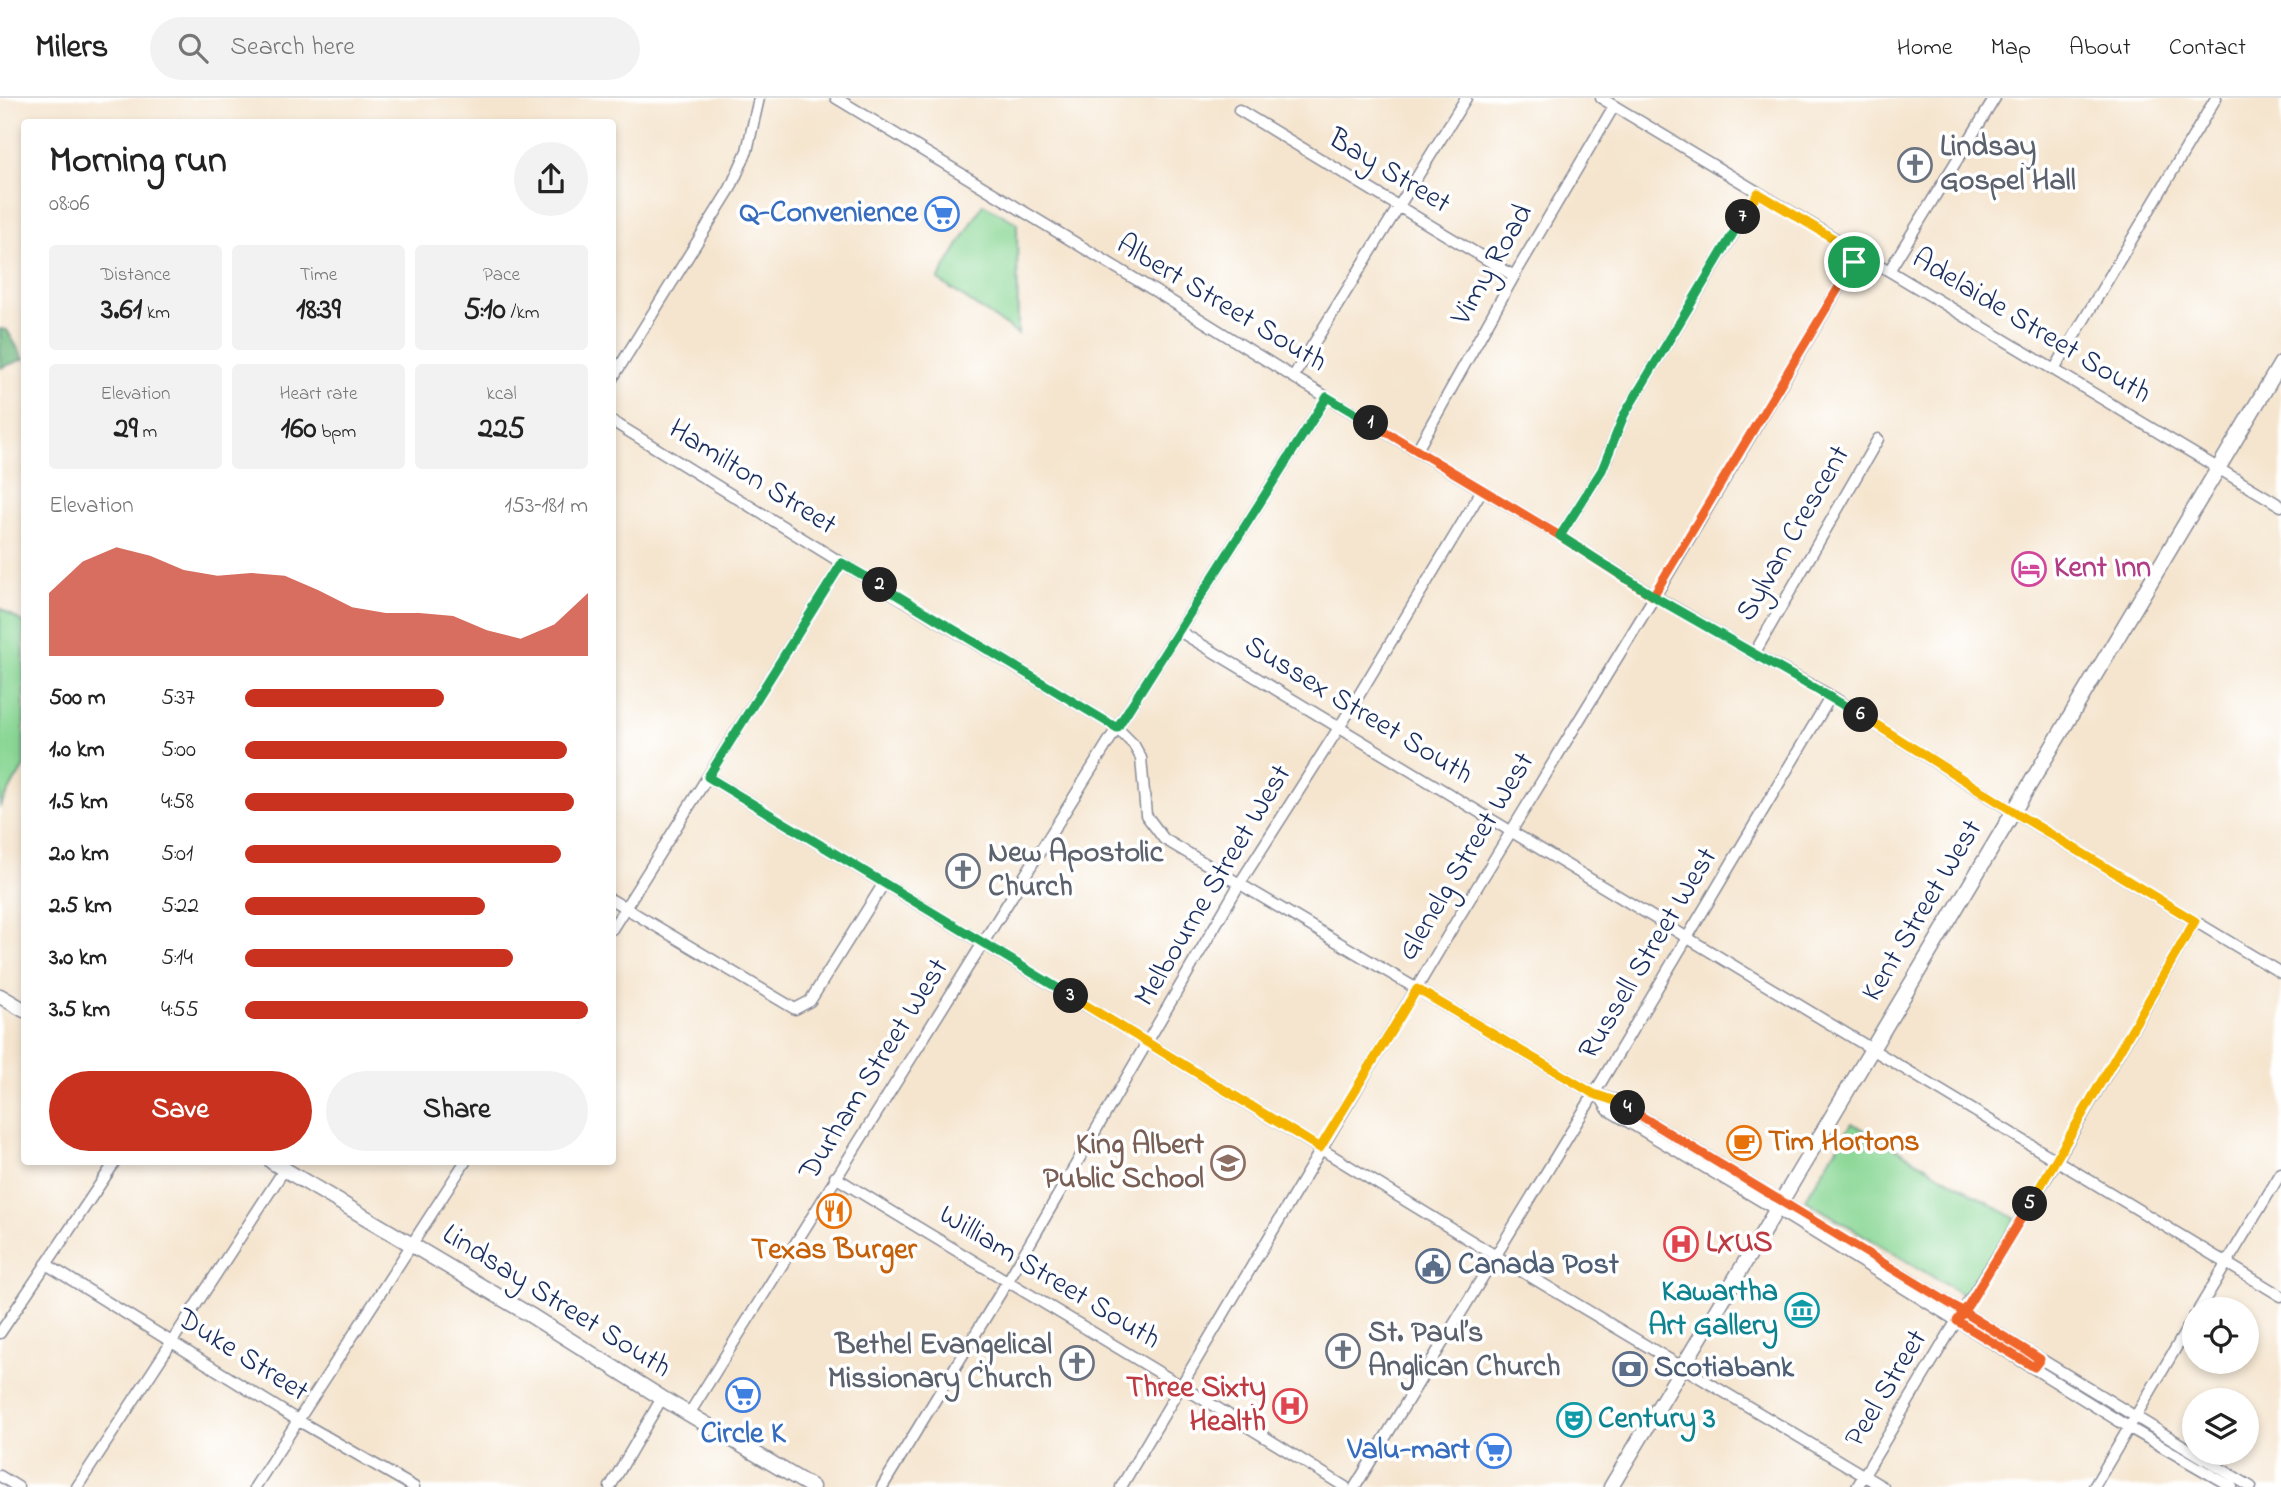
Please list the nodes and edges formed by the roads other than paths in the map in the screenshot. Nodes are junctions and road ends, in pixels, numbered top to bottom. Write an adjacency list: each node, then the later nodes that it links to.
1 (760, 98): 16 (street)
2 (836, 98): 17 (street, Albert Street South)
3 (1465, 98): 10 (street)
4 (1601, 98): 7 (street, Adelaide Street South)
5 (1995, 98): 12 (street)
6 (2216, 98): 15 (street)
7 (1614, 106): 9 (street, Adelaide Street South); 13 (street, Vimy Road)
8 (1239, 110): 10 (street, Bay Street)
9 (1758, 193): 11 (street, Adelaide Street South); 25 (street)
10 (1398, 206): 13 (street, Bay Street); 17 (street)
11 (1859, 254): 12 (street, Adelaide Street South); 27 (street, Glenelg Street West)
12 (1889, 271): 15 (street, Adelaide Street South)
13 (1514, 276): 21 (street, Vimy Road)
14 (2281, 363): 22 (main road, Kent Street West)
15 (2054, 370): 22 (street, Adelaide Street South)
16 (616, 373)
17 (1293, 377): 18 (street, Albert Street South)
18 (1327, 397): 21 (street, Albert Street South); 28 (street, Durham Street West)
19 (616, 423): 26 (street, Hamilton Street)
20 (1878, 439): 29 (street, Sylvan Crescent)
21 (1417, 450): 23 (street, Albert Street South)
22 (2219, 469): 24 (street, Adelaide Street South); 34 (main road, Kent Street West)
23 (1482, 490): 25 (street, Albert Street South); 32 (street, Melbourne Street West)
24 (2281, 506)
25 (1560, 536): 27 (street, Albert Street South)
26 (842, 563): 31 (street, Hamilton Street); 33 (street)
27 (1653, 596): 29 (street, Albert Street South); 35 (street, Glenelg Street West)
28 (1179, 632): 31 (street, Durham Street West); 32 (street, Sussex Street South)
29 (1754, 654): 30 (street, Albert Street South)
30 (1831, 696): 34 (street, Albert Street South); 42 (street, Russell Street West)
31 (1117, 728): 37 (street, Hamilton Street); 43 (street, Durham Street West)
32 (1339, 728): 35 (street, Sussex Street South); 37 (street, Melbourne Street West)
33 (708, 777): 36 (street); 39 (street)
34 (2012, 811): 40 (street, Albert Street South); 49 (main road, Kent Street West)
35 (1512, 832): 42 (street, Sussex Street South); 45 (street, Glenelg Street West)
36 (884, 883): 39 (street); 43 (street)
37 (1240, 883): 45 (street, Hamilton Street); 48 (street, Melbourne Street West)
38 (616, 902): 39 (street)
39 (626, 908): 41 (street)
40 (2195, 921): 44 (street, Albert Street South); 52 (street, Peel Street)
41 (616, 923)
42 (1686, 937): 49 (street, Sussex Street South); 50 (street, Russell Street West)
43 (984, 943): 48 (street); 57 (street, Durham Street West)
44 (2281, 973)
45 (1417, 989): 50 (street, Hamilton Street); 51 (street, Glenelg Street West)
46 (0, 996): 47 (main road)
47 (21, 1008)
48 (1148, 1043): 51 (street); 63 (street, Melbourne Street West)
49 (1871, 1051): 52 (street, Sussex Street South); 58 (main road, Kent Street West)
50 (1597, 1096): 58 (street, Hamilton Street); 60 (street, Russell Street West)
51 (1320, 1148): 60 (street); 71 (street, Glenelg Street West)
52 (2056, 1161): 61 (street, Sussex Street South); 66 (street, Peel Street)
53 (113, 1165): 62 (street)
54 (463, 1165): 59 (street)
55 (278, 1166): 59 (main road, Lindsay Street South); 69 (street)
56 (2281, 1173): 61 (street)
57 (835, 1177): 63 (street, William Street South); 73 (street, Durham Street West)
58 (1778, 1205): 66 (street, Hamilton Street); 70 (main road, Kent Street West)
59 (413, 1245): 72 (main road, Lindsay Street South); 74 (street)
60 (1496, 1256): 70 (street); 88 (street, Russell Street West)
61 (2226, 1263): 64 (street, Sussex Street South); 65 (street)
62 (46, 1264): 67 (street); 69 (street, Duke Street)
63 (1007, 1282): 71 (street, William Street South); 85 (street, Melbourne Street West)
64 (2281, 1296)
65 (2206, 1297)
66 (1960, 1316): 75 (street, Hamilton Street); 77 (street, Peel Street)
67 (0, 1333)
68 (2182, 1338): 75 (street)
69 (173, 1341): 74 (street, Duke Street); 80 (street)
70 (1683, 1366): 77 (street); 89 (main road, Kent Street West)
71 (1181, 1385): 86 (street, Glenelg Street West); 87 (street, William Street South)
72 (662, 1398): 73 (main road, Lindsay Street South); 83 (street)
73 (689, 1414): 84 (main road, Lindsay Street South)
74 (299, 1421): 81 (street); 82 (street, Duke Street)
75 (2133, 1422): 76 (street, Hamilton Street); 92 (street)
76 (2214, 1471): 93 (street); 94 (street)
77 (1864, 1475): 90 (street, Peel Street); 91 (street)
78 (0, 1476): 79 (street)
79 (18, 1487)
80 (77, 1487)
81 (255, 1487)
82 (414, 1487)
83 (610, 1487)
84 (811, 1487)
85 (882, 1487)
86 (1121, 1487)
87 (1345, 1487)
88 (1355, 1487)
89 (1611, 1487)
90 (1857, 1487)
91 (1883, 1487)
92 (2094, 1487)
93 (2232, 1487)
94 (2251, 1487)

